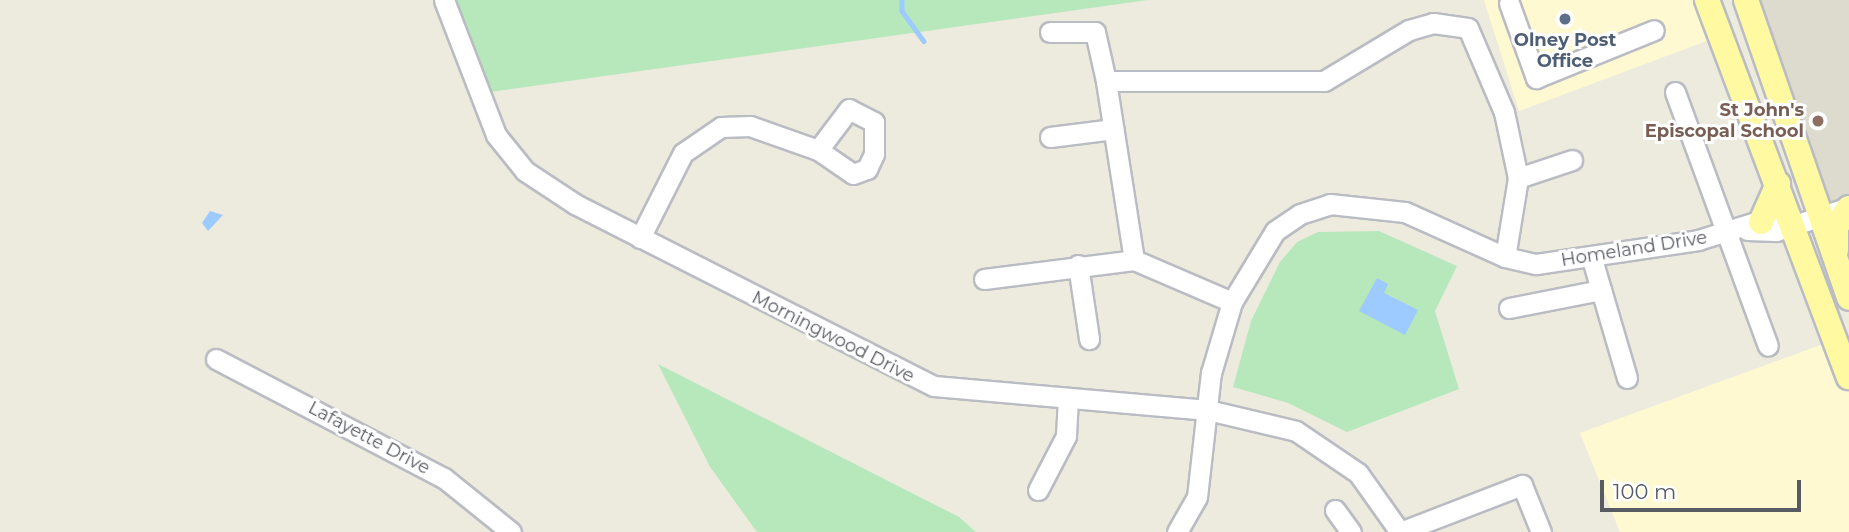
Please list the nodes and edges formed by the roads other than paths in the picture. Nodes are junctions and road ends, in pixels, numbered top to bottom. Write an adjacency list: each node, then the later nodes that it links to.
1 (444, 0): 19 (street, Morningwood Drive)
2 (1707, 0): 14 (main road)
3 (1746, 0): 16 (main road)
4 (1509, 3): 5 (street)
5 (1654, 30)
6 (1050, 32): 7 (street)
7 (1106, 81): 9 (street); 13 (street)
8 (1675, 92): 18 (street)
9 (1113, 130): 10 (street); 22 (street)
10 (1050, 137)
11 (818, 150): 19 (street)
12 (1572, 160): 13 (street)
13 (1518, 178): 20 (street)
14 (1778, 184): 17 (main road); 18 (main road)
15 (1849, 208): 16 (street, Homeland Drive); 23 (main road)
16 (1820, 215): 17 (street, Homeland Drive); 23 (main road)
17 (1791, 219): 18 (street, Homeland Drive); 34 (main road)
18 (1744, 229): 21 (street, Homeland Drive); 31 (street)
19 (640, 238): 35 (street, Morningwood Drive)
20 (1505, 257): 21 (street, Homeland Drive); 28 (street, Homeland Drive)
21 (1592, 259): 26 (street)
22 (1134, 260): 24 (street); 28 (street)
23 (1836, 261): 27 (main road)
24 (1078, 265): 25 (street); 30 (street)
25 (984, 279)
26 (1601, 289): 29 (street); 33 (street)
27 (1849, 298)
28 (1232, 302): 36 (street, Homeland Drive)
29 (1509, 308)
30 (1089, 339)
31 (1768, 346)
32 (216, 359): 39 (street, Lafayette Drive)
33 (1627, 377)
34 (1849, 377)
35 (1068, 401): 36 (street, Morningwood Drive); 37 (street)
36 (1208, 410): 40 (street, Homeland Drive); 42 (street, Morningwood Drive)
37 (1038, 490)
38 (1335, 510): 41 (street)
39 (511, 532)
40 (1177, 532)
41 (1352, 532)
42 (1400, 532): 43 (street)
43 (1541, 532)

